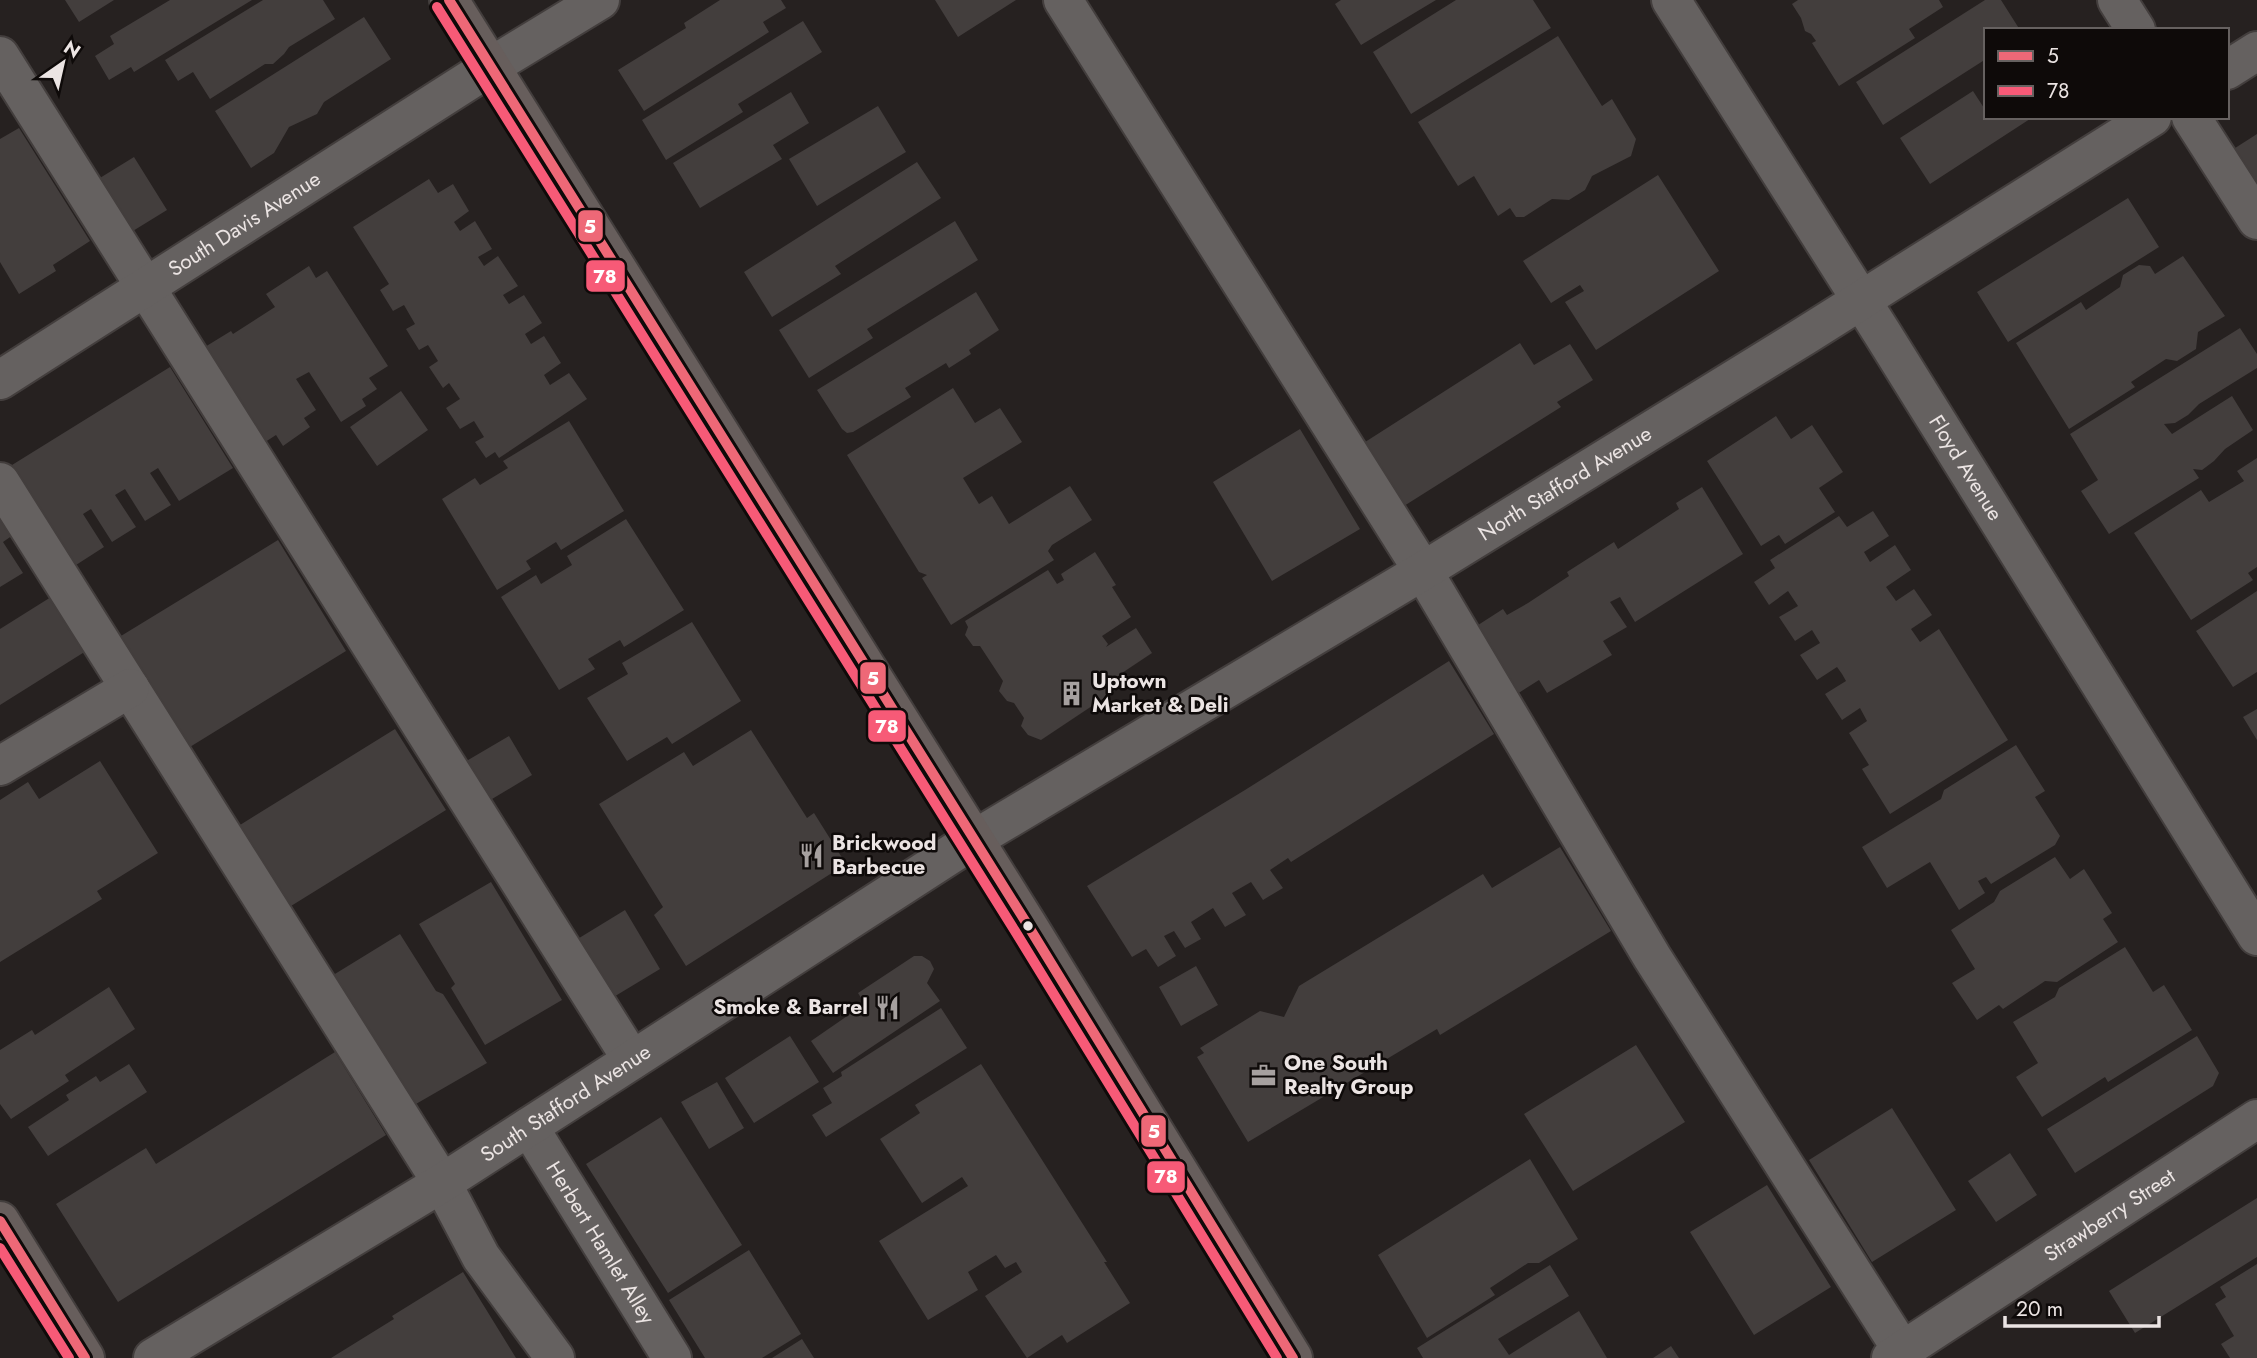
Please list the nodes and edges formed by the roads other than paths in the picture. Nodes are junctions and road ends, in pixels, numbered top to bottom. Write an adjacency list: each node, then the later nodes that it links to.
1 (449, 0): 9 (main road)
2 (600, 0): 9 (street, South Davis Avenue)
3 (1063, 0): 18 (street)
4 (1671, 0): 15 (street, Floyd Avenue)
5 (2117, 0): 6 (street)
6 (2135, 28)
7 (2257, 51): 10 (street)
8 (0, 56): 14 (street)
9 (490, 67): 14 (street, South Davis Avenue); 21 (main road)
10 (2229, 69)
11 (2149, 119): 15 (street, North Stafford Avenue)
12 (2192, 119): 13 (street)
13 (2257, 220)
14 (148, 288): 16 (street, South Davis Avenue); 23 (street)
15 (1861, 300): 18 (street, North Stafford Avenue); 22 (street, Floyd Avenue)
16 (0, 380)
17 (0, 482): 19 (street)
18 (1423, 571): 21 (street, North Stafford Avenue); 28 (street)
19 (130, 688): 20 (street); 26 (street)
20 (0, 766)
21 (973, 840): 23 (street, South Stafford Avenue); 33 (main road)
22 (2257, 936)
23 (632, 1060): 25 (street, South Stafford Avenue)
24 (2257, 1119): 28 (street, Strawberry Street)
25 (529, 1127): 26 (street, South Stafford Avenue); 32 (street, Herbert Hamlet Alley)
26 (442, 1183): 30 (street, South Stafford Avenue); 31 (street)
27 (0, 1221): 29 (main road)
28 (1900, 1356)
29 (85, 1358)
30 (153, 1358)
31 (555, 1358)
32 (673, 1358)
33 (1293, 1358)

